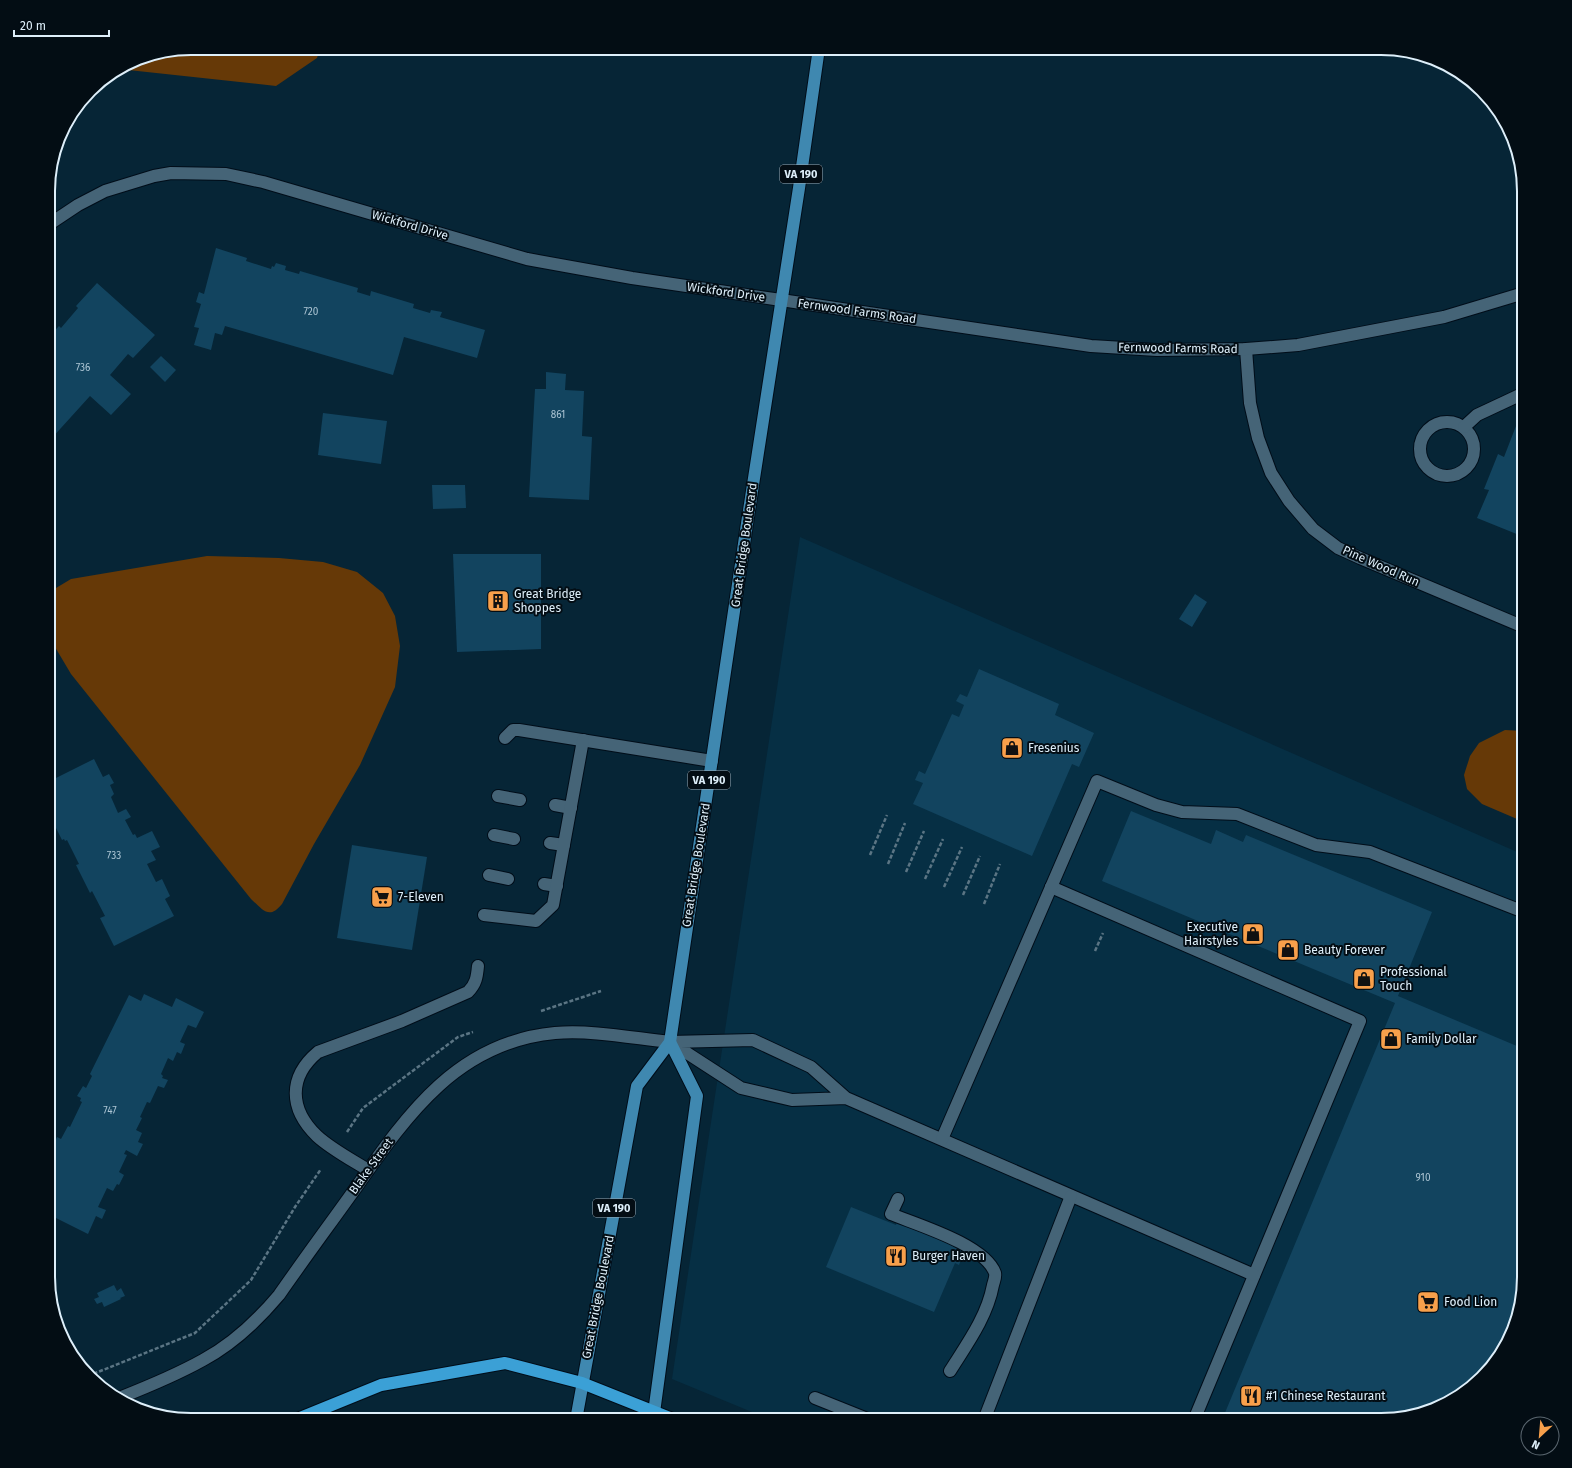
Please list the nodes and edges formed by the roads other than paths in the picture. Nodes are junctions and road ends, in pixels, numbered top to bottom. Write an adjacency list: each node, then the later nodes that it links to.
1 (818, 55): 4 (main road, Great Bridge Boulevard / VA 190)
2 (55, 220): 4 (street, Wickford Drive)
3 (1517, 296): 5 (street, Fernwood Farms Road)
4 (781, 300): 5 (street, Fernwood Farms Road); 11 (main road, Great Bridge Boulevard / VA 190)
5 (1246, 349): 8 (street, Pine Wood Run)
6 (1517, 396): 7 (street)
7 (1464, 427): 7 (street)
8 (1517, 624)
9 (505, 738): 10 (street)
10 (583, 740): 11 (street); 15 (street)
11 (712, 760): 28 (main road, Great Bridge Boulevard / VA 190)
12 (498, 796): 13 (street)
13 (520, 800)
14 (555, 805): 15 (street)
15 (571, 808): 19 (street)
16 (494, 835): 17 (street)
17 (514, 839)
18 (550, 843): 19 (street)
19 (564, 845): 23 (street)
20 (489, 875): 21 (street)
21 (508, 879)
22 (544, 884): 23 (street)
23 (557, 886): 26 (street)
24 (1051, 887): 25 (street); 30 (street); 34 (street)
25 (1517, 909)
26 (484, 915)
27 (478, 966): 31 (street)
28 (670, 1042): 29 (street); 29 (street, Blake Street); 31 (street, Blake Street); 36 (main road, Great Bridge Boulevard / VA 190); 42 (main road)
29 (846, 1098): 30 (street)
30 (942, 1139): 32 (street)
31 (368, 1170): 37 (street, Blake Street)
32 (1071, 1196): 34 (street); 44 (street)
33 (898, 1199): 35 (street)
34 (1254, 1276): 45 (street)
35 (950, 1372)
36 (582, 1383): 39 (highway); 40 (main road, Great Bridge Boulevard / VA 190); 41 (highway)
37 (125, 1395)
38 (815, 1398): 43 (street)
39 (312, 1413)
40 (577, 1413)
41 (647, 1413)
42 (654, 1413)
43 (852, 1413)
44 (987, 1413)
45 (1197, 1413)

